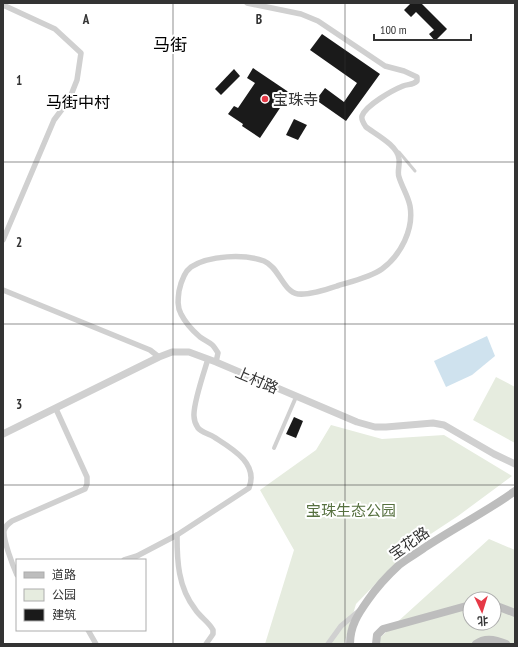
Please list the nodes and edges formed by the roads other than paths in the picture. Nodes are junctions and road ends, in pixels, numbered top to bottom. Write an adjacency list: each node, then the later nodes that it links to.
1 (247, 3): 3 (street)
2 (3, 5): 5 (street)
3 (397, 150): 4 (lane); 9 (street)
4 (415, 171)
5 (3, 240)
6 (3, 290): 7 (street)
7 (159, 357): 8 (street, 上村路); 11 (street, 上村路)
8 (208, 359): 9 (street, 上村路); 16 (street)
9 (216, 362): 10 (street, 上村路)
10 (296, 397): 13 (street); 14 (street, 上村路)
11 (56, 409): 12 (street, 上村路); 18 (street)
12 (3, 434)
13 (274, 448)
14 (515, 464)
15 (515, 491): 20 (main road, 宝花路)
16 (177, 534): 17 (street); 25 (street)
17 (127, 559)
18 (16, 572)
19 (462, 607): 28 (main road)
20 (362, 608): 26 (street); 27 (main road, 宝花路)
21 (502, 608): 22 (main road)
22 (515, 613)
23 (89, 631): 24 (street)
24 (96, 644)
25 (206, 644)
26 (328, 644)
27 (350, 644)
28 (376, 644)
29 (476, 644): 30 (main road)
30 (506, 644)

